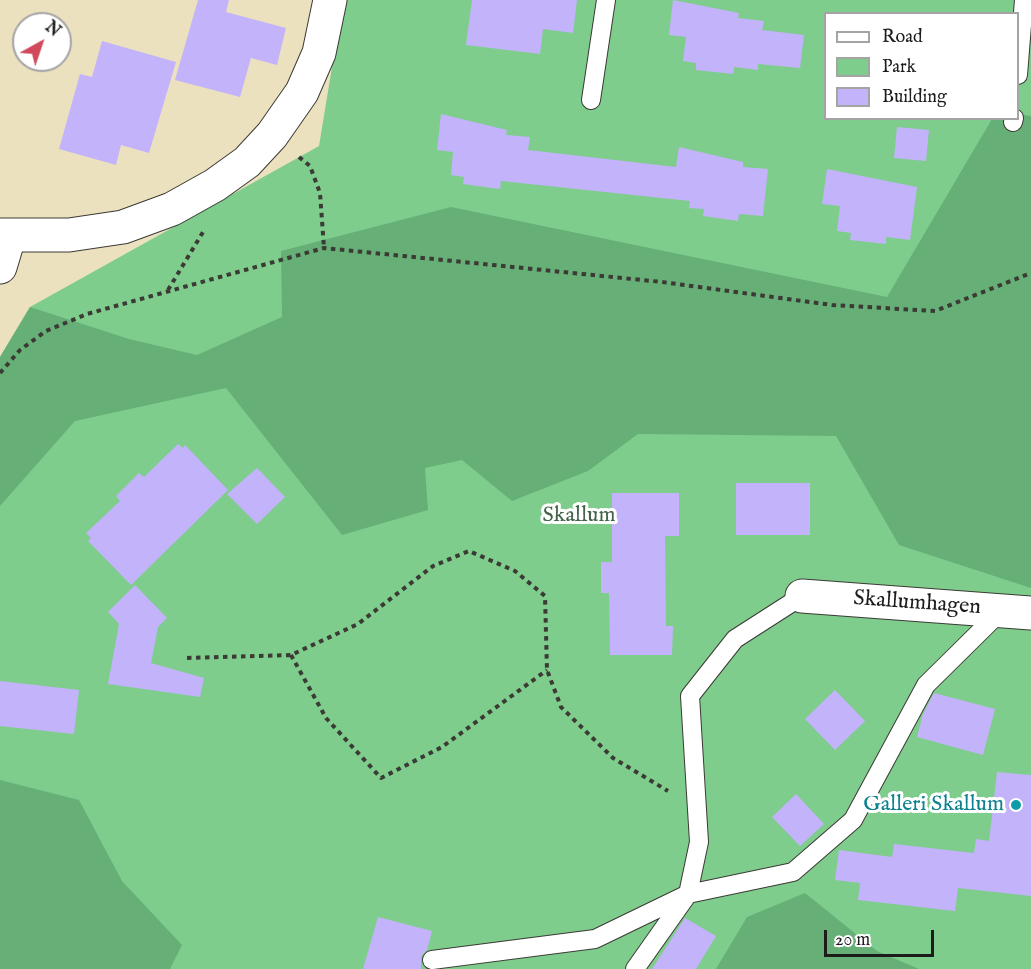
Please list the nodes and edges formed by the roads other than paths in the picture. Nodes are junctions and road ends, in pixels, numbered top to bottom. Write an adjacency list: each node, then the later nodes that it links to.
1 (330, 0): 6 (street)
2 (606, 0): 5 (lane)
3 (1024, 0): 4 (lane)
4 (1019, 54)
5 (591, 100)
6 (3, 246)
7 (802, 596): 8 (street, Skallumhagen); 9 (lane)
8 (1016, 612): 9 (lane)
9 (688, 894): 10 (lane); 11 (lane)
10 (432, 960)
11 (635, 969)

